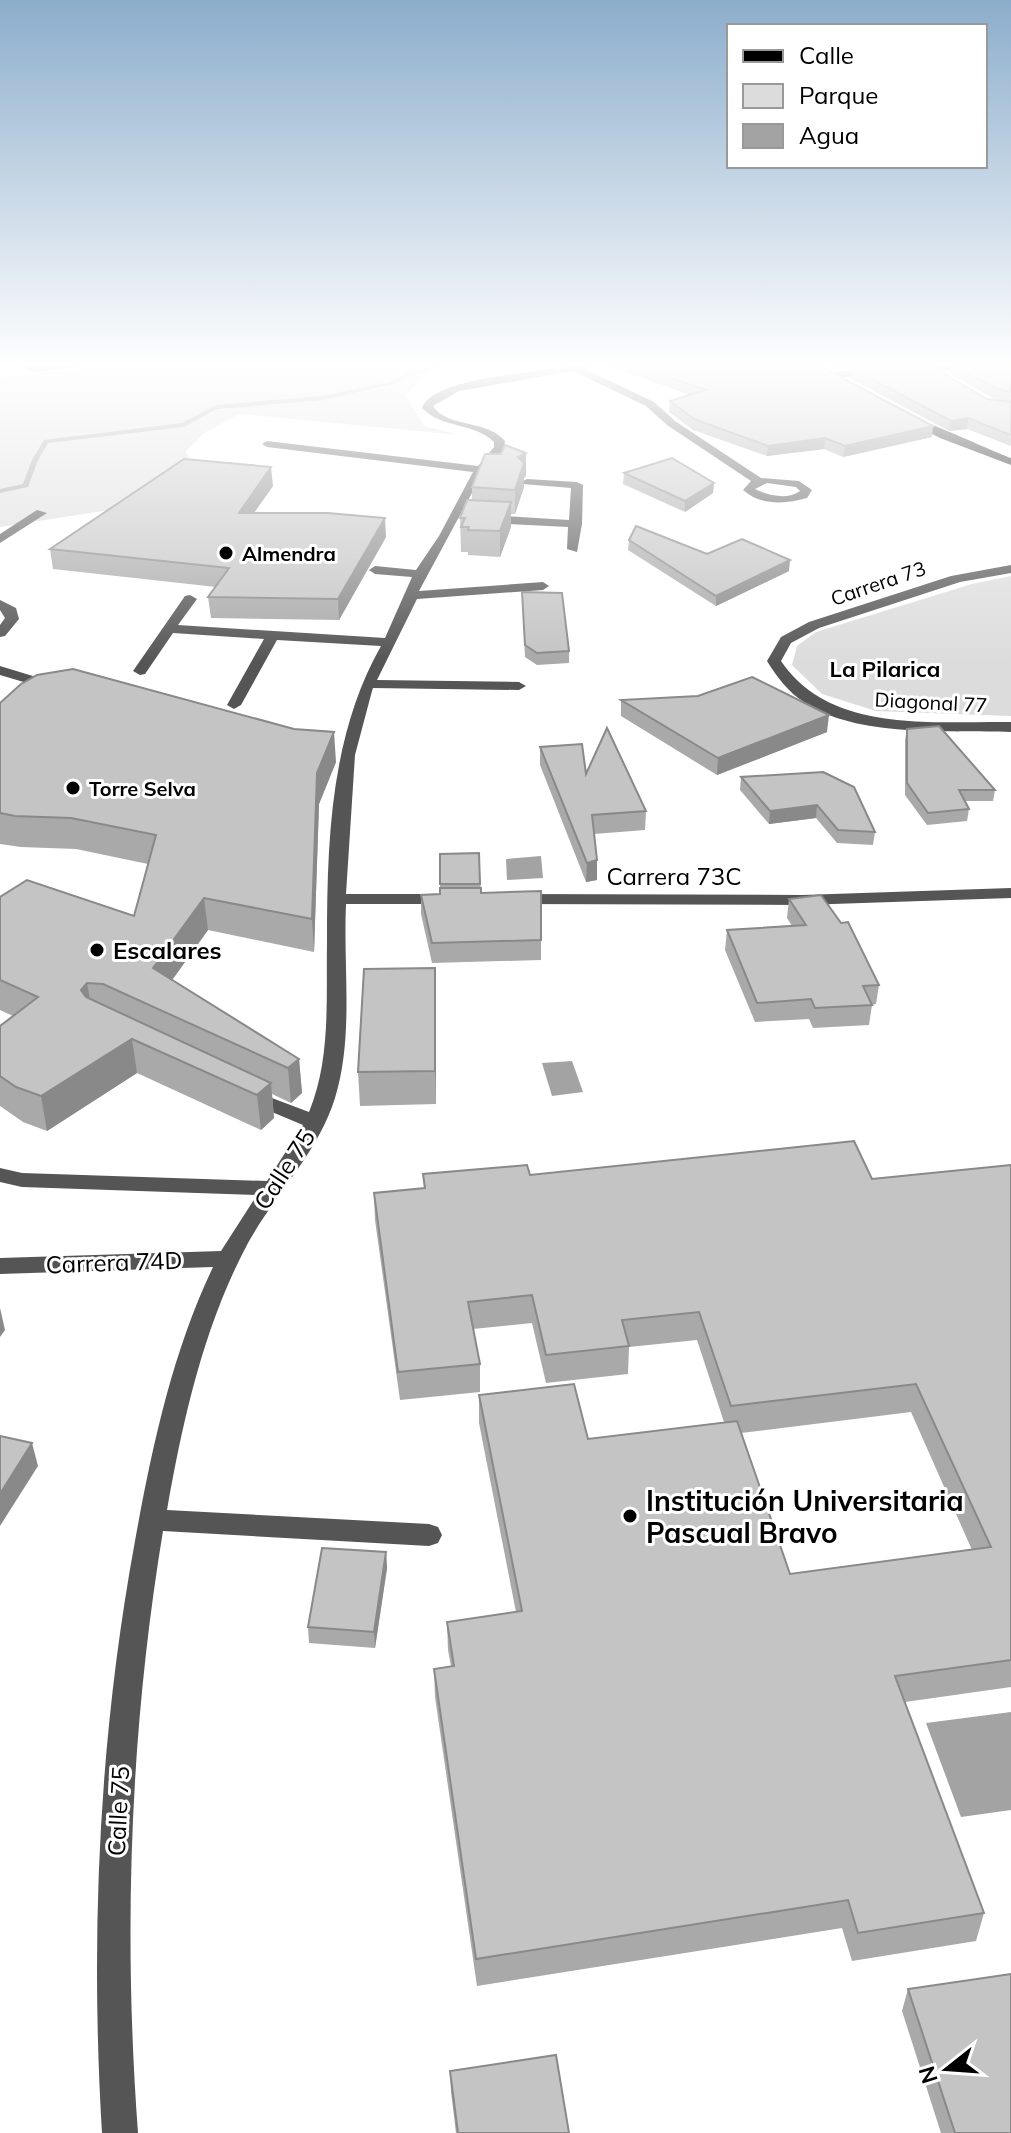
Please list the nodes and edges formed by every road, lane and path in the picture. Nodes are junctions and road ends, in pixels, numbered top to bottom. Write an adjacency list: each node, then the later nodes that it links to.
1 (440, 465): 4 (street)
2 (482, 465): 4 (street, Calle 75)
3 (734, 465): 6 (street)
4 (478, 469): 8 (street, Calle 75)
5 (527, 482): 9 (street)
6 (760, 482)
7 (41, 513): 10 (street)
8 (465, 518): 9 (street); 14 (street, Calle 75)
9 (576, 524): 11 (street)
10 (0, 539)
11 (573, 549)
12 (1011, 569): 23 (street, Carrera 73)
13 (375, 570): 14 (street)
14 (420, 574): 16 (street, Calle 75)
15 (543, 586): 16 (street)
16 (413, 595): 22 (street, Calle 75)
17 (190, 599): 19 (street)
18 (0, 604): 20 (street)
19 (169, 629): 21 (street); 25 (street)
20 (0, 633)
21 (272, 636): 22 (street); 29 (street)
22 (388, 642): 26 (street, Calle 75)
23 (774, 661): 30 (street, Diagonal 77)
24 (0, 670): 28 (street)
25 (140, 671)
26 (368, 684): 27 (street); 32 (street, Calle 75)
27 (519, 686)
28 (37, 697)
29 (234, 705)
30 (1011, 727)
31 (1011, 893): 34 (street, Carrera 73C)
32 (337, 899): 33 (street); 36 (street, Calle 75)
33 (461, 899)
34 (492, 899)
35 (232, 1087): 36 (street)
36 (315, 1122): 38 (street, Calle 75)
37 (0, 1175): 38 (street)
38 (274, 1188): 39 (street, Calle 75)
39 (228, 1259): 40 (street, Carrera 74D); 41 (street, Calle 75)
40 (0, 1266)
41 (152, 1520): 42 (street); 43 (street, Calle 75)
42 (429, 1535)
43 (120, 2133)

